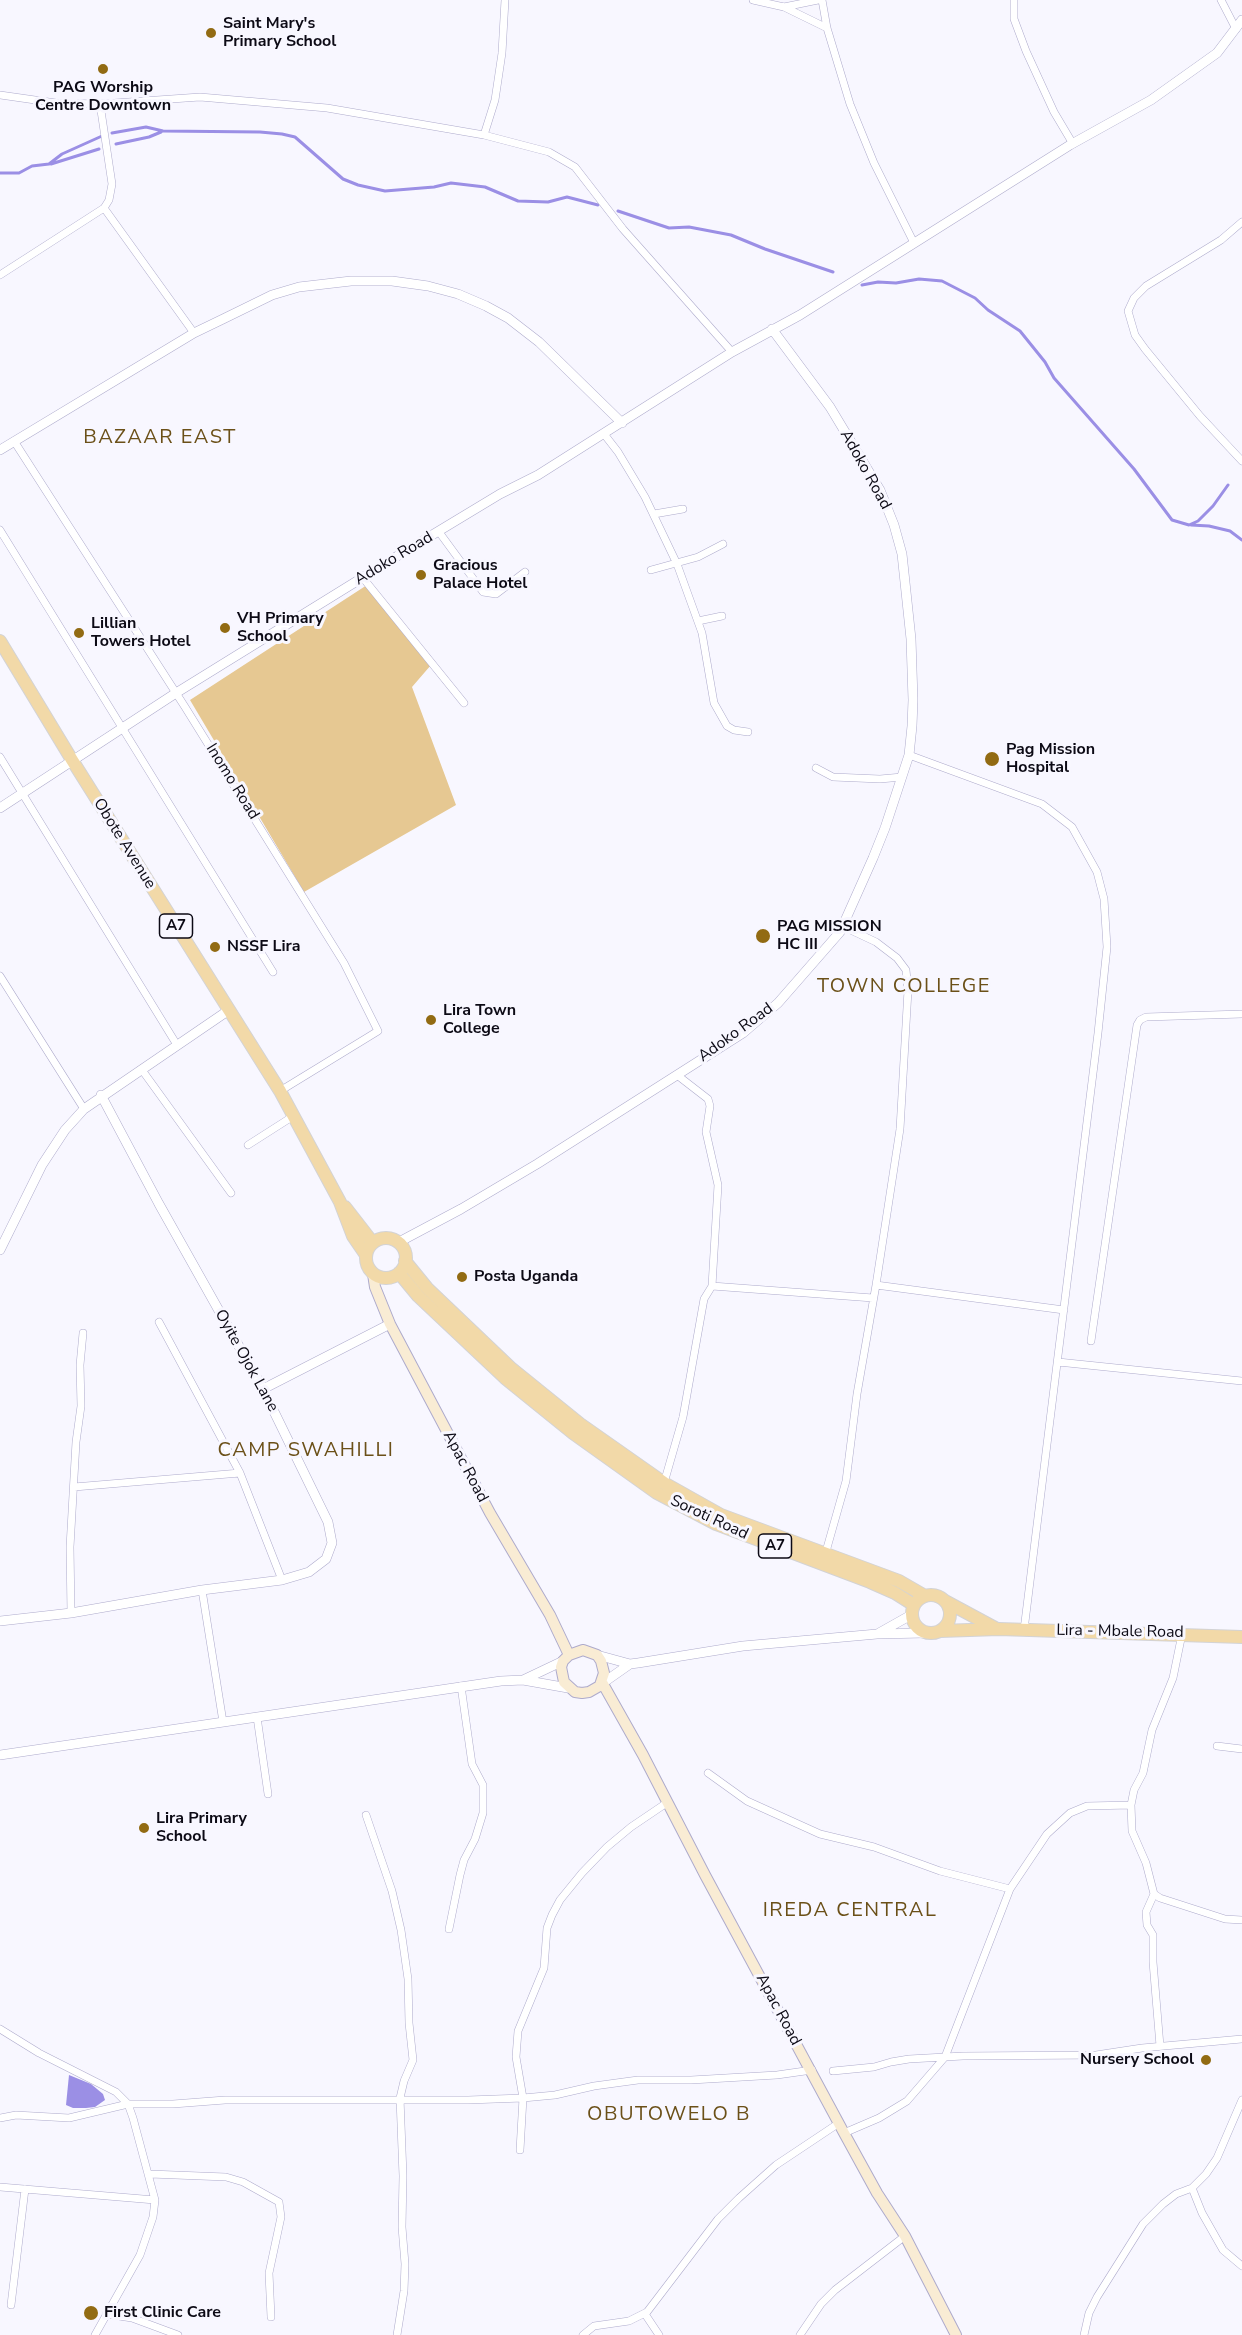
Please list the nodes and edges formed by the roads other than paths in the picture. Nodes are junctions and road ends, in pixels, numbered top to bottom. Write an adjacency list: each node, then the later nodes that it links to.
1 (505, 0): 12 (street)
2 (753, 0): 6 (street)
3 (820, 0): 6 (street); 8 (street)
4 (1014, 0): 13 (street)
5 (1221, 0): 9 (street)
6 (784, 7): 8 (street)
7 (1242, 20): 9 (street)
8 (827, 28): 16 (street)
9 (1236, 28): 13 (street)
10 (0, 95): 11 (street)
11 (100, 104): 12 (street); 14 (street)
12 (484, 135): 20 (street)
13 (1073, 144): 16 (street)
14 (104, 208): 17 (street); 19 (street)
15 (1242, 222): 25 (street)
16 (914, 243): 18 (street)
17 (0, 275)
18 (772, 329): 20 (street, Adoko Road); 42 (street, Adoko Road)
19 (194, 333): 21 (street); 23 (street)
20 (732, 352): 21 (street, Adoko Road)
21 (622, 423): 22 (street, Adoko Road)
22 (604, 434): 27 (street); 29 (street, Adoko Road)
23 (14, 441): 24 (street); 38 (street, Inomo Road)
24 (0, 450)
25 (1242, 461)
26 (683, 509): 27 (street)
27 (654, 514): 31 (street)
28 (0, 530): 40 (street)
29 (439, 532): 33 (street); 34 (street, Adoko Road)
30 (723, 544): 31 (street)
31 (677, 564): 32 (street); 36 (street)
32 (651, 570)
33 (525, 572)
34 (363, 578): 38 (street, Adoko Road); 39 (street)
35 (722, 616): 36 (street)
36 (698, 621): 41 (street)
37 (0, 640): 44 (main road, Obote Avenue / A7)
38 (176, 693): 40 (street, Adoko Road); 57 (street, Inomo Road)
39 (464, 703)
40 (123, 728): 44 (street, Adoko Road); 50 (street)
41 (748, 732)
42 (909, 755): 46 (street, Adoko Road); 74 (street)
43 (0, 757): 47 (street)
44 (72, 760): 47 (street, Adoko Road); 52 (main road, Obote Avenue / A7)
45 (816, 768): 46 (street)
46 (902, 777): 49 (street, Adoko Road)
47 (23, 794): 48 (street, Adoko Road); 54 (street)
48 (0, 808)
49 (842, 926): 56 (street, Adoko Road); 71 (street)
50 (273, 972)
51 (0, 976): 59 (street)
52 (229, 1010): 54 (street); 57 (main road, Obote Avenue / A7)
53 (1242, 1014): 78 (street)
54 (177, 1045): 55 (street)
55 (142, 1070): 58 (street); 62 (street)
56 (678, 1075): 64 (street, Adoko Road); 72 (street)
57 (280, 1091): 60 (main road, Obote Avenue / A7)
58 (101, 1095): 59 (street); 81 (street, Oyite Ojok Lane)
59 (84, 1109): 66 (street)
60 (295, 1116): 61 (street); 63 (main road, Obote Avenue / A7)
61 (248, 1145)
62 (231, 1193)
63 (340, 1202): 65 (main road, Obote Avenue / A7); 67 (main road, Obote Avenue / A7)
64 (399, 1242): 65 (main road); 68 (main road, A7)
65 (373, 1243): 67 (main road)
66 (0, 1250)
67 (366, 1255): 70 (main road, A7)
68 (405, 1261): 69 (main road); 82 (main road, A7)
69 (399, 1273): 70 (main road); 82 (main road, A7)
70 (373, 1274): 76 (main road, Apac Road)
71 (876, 1285): 73 (street); 74 (street)
72 (712, 1286): 73 (street); 85 (street)
73 (873, 1298): 86 (street)
74 (1064, 1310): 79 (street)
75 (159, 1322): 83 (street)
76 (390, 1324): 81 (street); 103 (main road, Apac Road)
77 (83, 1333): 84 (street)
78 (1091, 1341)
79 (1058, 1362): 80 (street); 96 (street)
80 (1242, 1381)
81 (263, 1389): 87 (street, Oyite Ojok Lane)
82 (576, 1428): 85 (main road, A7)
83 (240, 1473): 84 (street); 87 (street)
84 (74, 1487): 93 (street)
85 (661, 1488): 86 (main road, Soroti Road / A7); 88 (main road, Soroti Road / A7)
86 (825, 1555): 88 (main road, Soroti Road / A7)
87 (282, 1581): 89 (street, Oyite Ojok Lane)
88 (897, 1587): 90 (main road, A7); 92 (main road, A7)
89 (202, 1590): 93 (street, Oyite Ojok Lane); 110 (street)
90 (925, 1596): 91 (main road, A7); 92 (main road)
91 (945, 1601): 95 (main road, A7); 97 (main road)
92 (913, 1610): 98 (main road, A7); 100 (street)
93 (71, 1613): 94 (street, Oyite Ojok Lane)
94 (0, 1621)
95 (999, 1629): 96 (main road, Lira - Mbale Road / A7); 97 (main road, A7)
96 (1024, 1630): 99 (main road, Lira - Mbale Road / A7)
97 (940, 1631): 98 (main road, A7)
98 (924, 1632): 100 (street)
99 (1182, 1634): 101 (main road, Lira - Mbale Road / A7); 117 (street)
100 (877, 1635): 104 (street)
101 (1242, 1637)
102 (597, 1655): 103 (main road); 104 (street); 106 (main road)
103 (566, 1658): 105 (street); 108 (main road)
104 (630, 1664): 106 (street)
105 (523, 1680): 107 (street); 108 (street)
106 (601, 1684): 108 (main road); 116 (main road, Apac Road)
107 (461, 1686): 109 (street); 122 (street)
108 (568, 1688)
109 (257, 1716): 110 (street); 115 (street)
110 (223, 1722): 113 (street)
111 (1217, 1746): 112 (street)
112 (1242, 1749)
113 (0, 1755)
114 (708, 1773): 119 (street)
115 (268, 1794)
116 (668, 1802): 127 (main road, Apac Road); 130 (street)
117 (1131, 1805): 119 (street); 120 (street)
118 (366, 1815): 129 (street)
119 (1010, 1889): 126 (street)
120 (1154, 1894): 121 (street); 125 (street)
121 (1242, 1920)
122 (449, 1929)
123 (0, 2029): 132 (street)
124 (1242, 2039): 125 (street)
125 (1160, 2046): 126 (street)
126 (945, 2057): 128 (street); 134 (street)
127 (812, 2070): 130 (street); 134 (main road, Apac Road)
128 (833, 2071)
129 (400, 2098): 130 (street); 132 (street); 149 (street)
130 (523, 2098): 135 (street)
131 (1242, 2100): 138 (street)
132 (128, 2104): 133 (street); 136 (street)
133 (0, 2118)
134 (842, 2128): 141 (main road, Apac Road); 145 (street)
135 (520, 2150)
136 (150, 2174): 140 (street); 146 (street)
137 (0, 2187): 139 (street)
138 (1192, 2188): 142 (street); 154 (street)
139 (25, 2189): 140 (street); 143 (street)
140 (155, 2200): 144 (street)
141 (905, 2236): 152 (street); 153 (main road, Apac Road)
142 (1242, 2266)
143 (11, 2305)
144 (106, 2314): 147 (street); 148 (street)
145 (645, 2314): 150 (street); 151 (street)
146 (271, 2317)
147 (95, 2335)
148 (178, 2335)
149 (397, 2335)
150 (583, 2335)
151 (659, 2335)
152 (800, 2335)
153 (956, 2335)
154 (1084, 2335)

